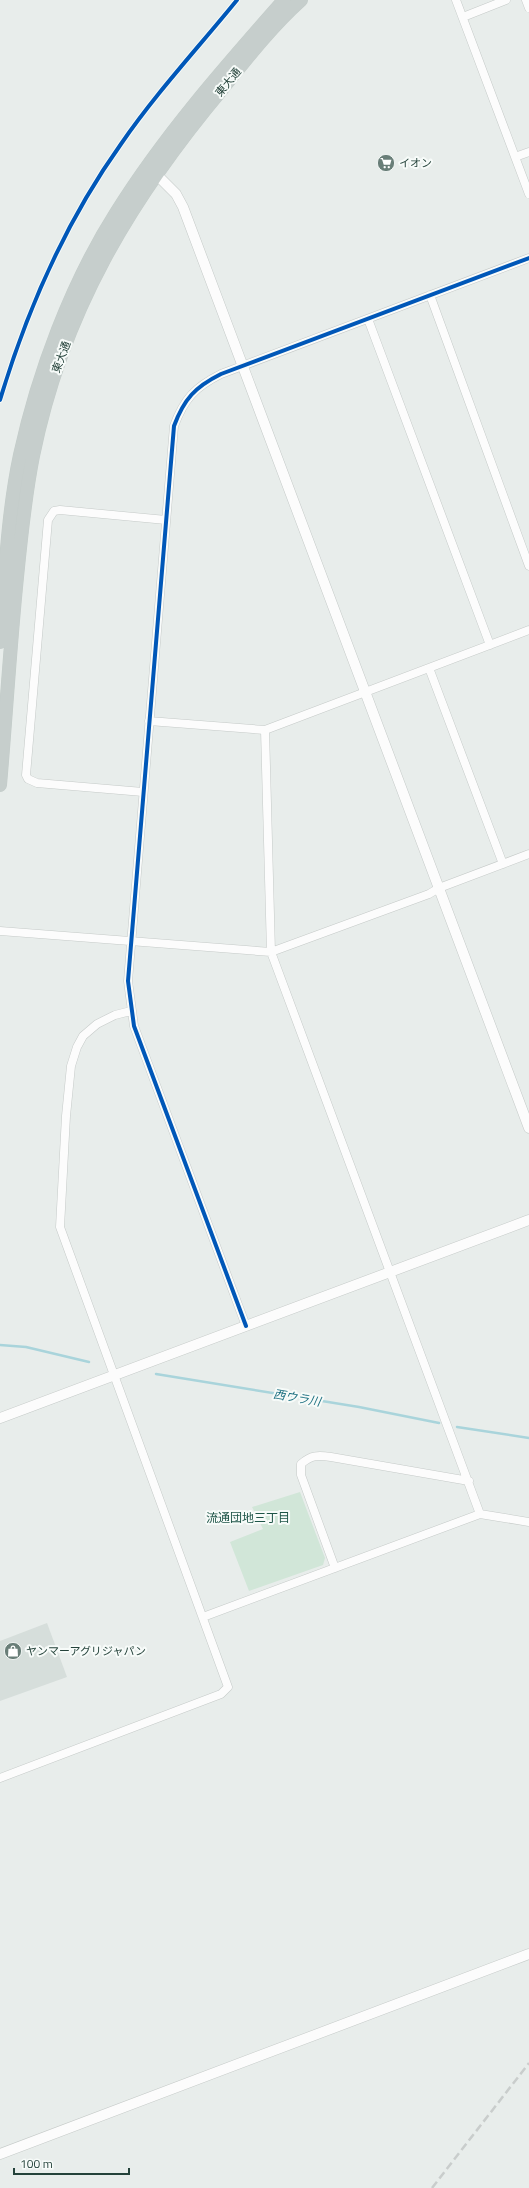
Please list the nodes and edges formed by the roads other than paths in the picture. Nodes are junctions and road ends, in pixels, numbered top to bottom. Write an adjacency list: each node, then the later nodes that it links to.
1 (284, 0): 10 (highway, 東大通)
2 (301, 0): 10 (highway, 東大通)
3 (456, 0): 7 (street)
4 (506, 0): 7 (street)
5 (526, 0): 6 (street)
6 (529, 8)
7 (463, 17): 9 (street)
8 (529, 152): 9 (street)
9 (515, 157): 11 (street)
10 (152, 170): 15 (street); 19 (highway, 東大通); 25 (highway, 東大通)
11 (529, 194)
12 (529, 258): 13 (street)
13 (430, 295): 14 (street); 17 (street)
14 (368, 319): 15 (street); 20 (street)
15 (243, 367): 16 (street); 22 (street)
16 (166, 520): 23 (street); 26 (street)
17 (529, 566)
18 (529, 630): 20 (street)
19 (0, 642)
20 (490, 645): 21 (street)
21 (429, 668): 22 (street); 28 (street)
22 (365, 692): 24 (street); 29 (street)
23 (149, 721): 24 (street); 26 (street)
24 (265, 730): 32 (street)
25 (0, 785)
26 (143, 792): 31 (street)
27 (529, 854): 28 (street)
28 (503, 864): 29 (street)
29 (439, 888): 32 (street); 34 (street)
30 (0, 932): 31 (street)
31 (130, 942): 32 (street); 33 (street)
32 (271, 952): 36 (street)
33 (130, 1011): 37 (street); 38 (street)
34 (529, 1128)
35 (529, 1220): 36 (street)
36 (390, 1272): 37 (street); 40 (street)
37 (246, 1326): 38 (street)
38 (113, 1376): 39 (street); 44 (street)
39 (0, 1418)
40 (469, 1481): 41 (street); 43 (street)
41 (480, 1514): 42 (street); 43 (street)
42 (529, 1522)
43 (335, 1568): 44 (street)
44 (203, 1617): 45 (street)
45 (0, 1778)
46 (529, 1954): 47 (street)
47 (0, 2154)

